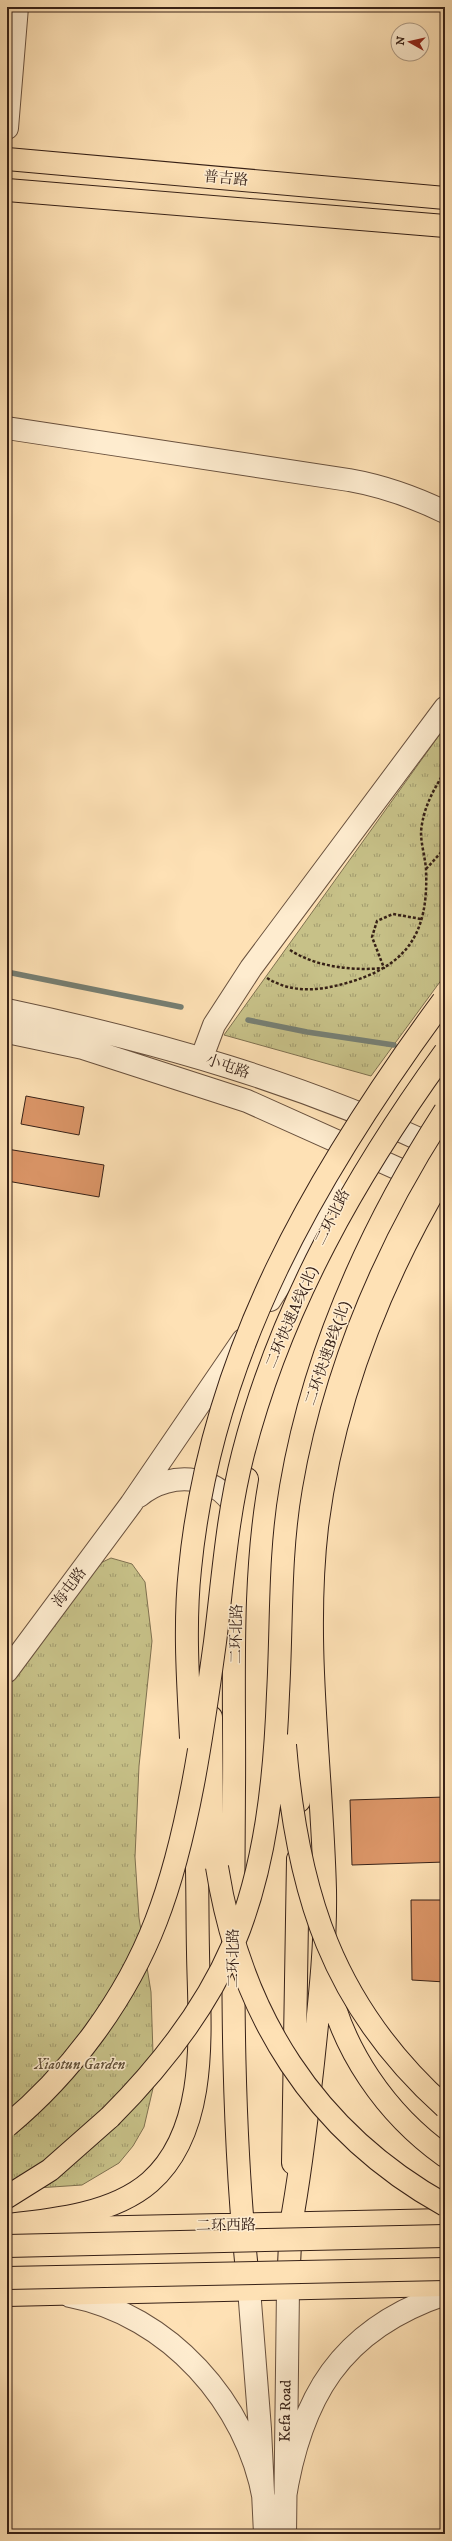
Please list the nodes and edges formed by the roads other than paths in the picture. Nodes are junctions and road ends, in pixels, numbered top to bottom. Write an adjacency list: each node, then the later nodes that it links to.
1 (17, 7): 2 (street)
2 (7, 128)
3 (7, 159): 5 (main road, 普吉路)
4 (7, 190): 6 (main road, 普吉路)
5 (445, 198)
6 (445, 226)
7 (7, 428): 8 (street)
8 (445, 512)
9 (445, 708): 15 (street)
10 (445, 998): 35 (main road, bridge)
11 (7, 1010): 15 (street, 小屯路)
12 (445, 1025): 17 (main road, 二环北路)
13 (7, 1032): 19 (street, 小屯路)
14 (445, 1052): 24 (main road, 二环快速A线(北), bridge)
15 (202, 1057): 17 (street, 小屯路)
16 (445, 1111): 25 (main road, 二环快速B线(北), bridge)
17 (382, 1123): 18 (street, 小屯路); 19 (main road, 二环北路)
18 (443, 1146): 21 (main road)
19 (362, 1156): 21 (street, 小屯路); 22 (street); 23 (main road, 二环北路)
20 (445, 1172): 27 (main road)
21 (423, 1180): 34 (main road)
22 (131, 1504): 23 (street); 26 (street, 海屯路)
23 (241, 1524): 36 (main road, 二环北路)
24 (218, 1614): 29 (main road, bridge); 32 (main road, bridge)
25 (280, 1618): 28 (main road, bridge); 31 (main road, bridge)
26 (7, 1671)
27 (323, 1949): 30 (main road); 34 (main road)
28 (445, 2107)
29 (7, 2126)
30 (445, 2156)
31 (7, 2197)
32 (445, 2204)
33 (445, 2220): 34 (main road, 二环西路)
34 (291, 2224): 36 (main road, 二环西路); 43 (main road)
35 (7, 2225)
36 (243, 2225): 37 (main road, 二环西路); 44 (main road, 二环北路)
37 (7, 2230)
38 (445, 2236): 39 (main road, bridge)
39 (7, 2246)
40 (445, 2269): 41 (main road, bridge)
41 (7, 2278)
42 (445, 2285): 43 (main road)
43 (288, 2288): 44 (main road); 48 (street, Kefa Road)
44 (249, 2289): 45 (main road); 48 (street, Kefa Road)
45 (55, 2294): 47 (main road); 48 (street)
46 (445, 2294): 48 (street)
47 (7, 2295)
48 (274, 2501): 49 (street, Kefa Road); 50 (street, Kefa Road)
49 (265, 2534)
50 (285, 2534)

